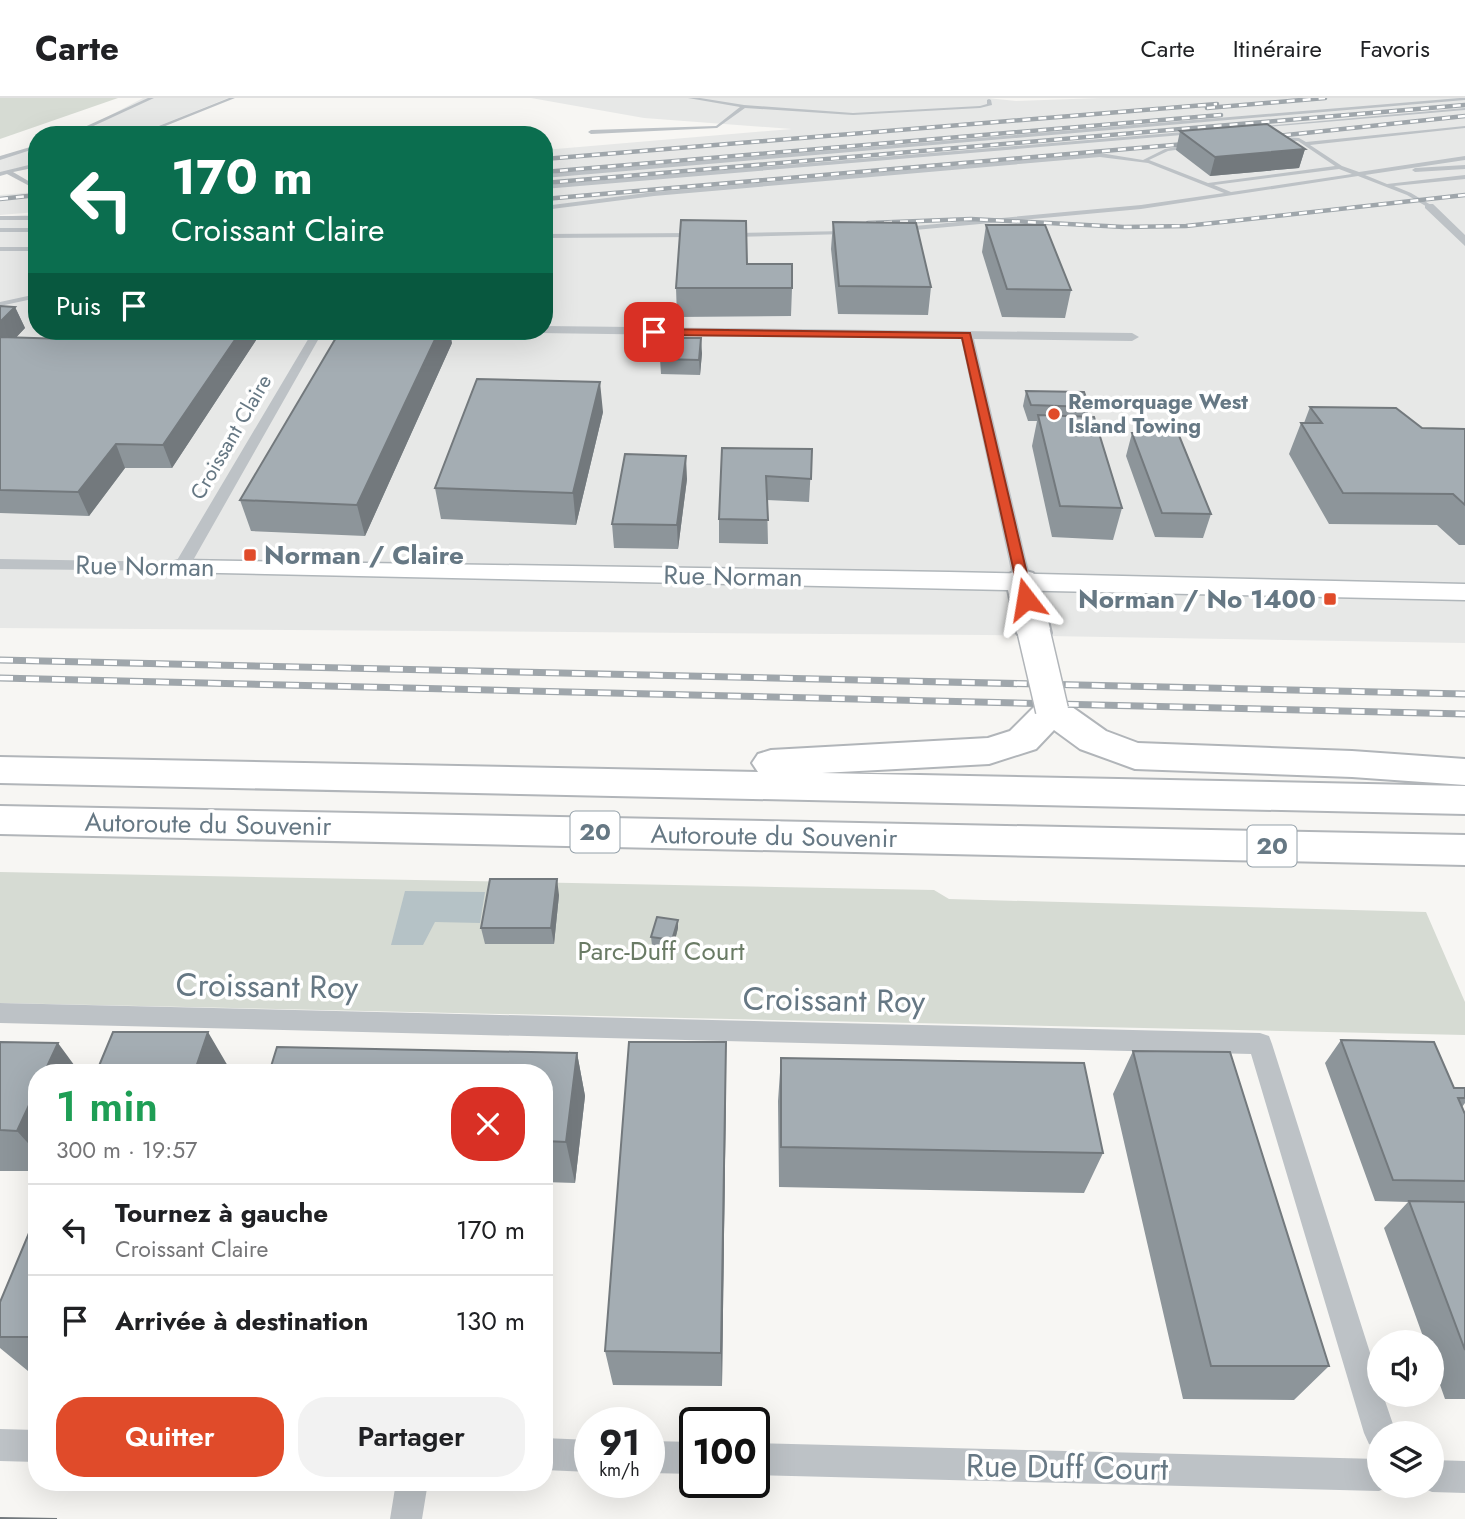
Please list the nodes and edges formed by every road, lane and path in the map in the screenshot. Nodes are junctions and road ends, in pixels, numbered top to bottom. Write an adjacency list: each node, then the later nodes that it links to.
1 (152, 98): 8 (lane)
2 (233, 98): 9 (lane)
3 (690, 98): 6 (lane)
4 (1465, 99): 30 (lane)
5 (989, 100): 6 (lane)
6 (744, 106): 13 (lane)
7 (1465, 108): 10 (lane)
8 (89, 126)
9 (161, 126)
10 (1245, 127)
11 (1465, 127): 15 (lane)
12 (1204, 131): 36 (lane)
13 (591, 132)
14 (1274, 139): 15 (lane)
15 (1305, 144): 17 (lane); 19 (lane)
16 (1199, 146): 23 (lane)
17 (1280, 146)
18 (28, 149): 21 (lane)
19 (1316, 152): 20 (lane); 25 (lane)
20 (1304, 153)
21 (0, 158)
22 (1465, 158): 27 (lane)
23 (1144, 161): 34 (lane); 39 (lane)
24 (28, 167): 28 (lane)
25 (1340, 167): 31 (lane); 34 (lane)
26 (1465, 167): 27 (lane)
27 (1402, 168): 31 (lane)
28 (8, 172): 29 (lane); 33 (lane)
29 (0, 174)
30 (553, 175)
31 (1359, 176): 35 (lane); 37 (lane)
32 (1465, 177): 35 (lane)
33 (28, 183)
34 (1209, 184): 37 (lane)
35 (1386, 185): 38 (lane)
36 (553, 186)
37 (1233, 194): 42 (lane)
38 (1429, 206): 45 (street)
39 (553, 207)
40 (0, 218): 41 (lane)
41 (28, 218)
42 (898, 229)
43 (0, 230): 44 (lane)
44 (28, 230)
45 (1459, 230): 50 (street)
46 (849, 232): 48 (lane)
47 (697, 235): 49 (lane)
48 (724, 235)
49 (553, 236)
50 (1465, 242)
51 (0, 249): 52 (lane)
52 (28, 249)
53 (28, 298): 54 (lane)
54 (0, 304)
55 (553, 330): 56 (street)
56 (967, 335): 57 (street); 61 (street)
57 (1132, 337)
58 (314, 340): 60 (street, Croissant Claire)
59 (0, 564): 60 (street, Rue Norman)
60 (181, 567): 61 (street, Rue Norman)
61 (1022, 580): 62 (street, Rue Norman); 63 (highway, bridge)
62 (1465, 592)
63 (1053, 715): 65 (highway); 66 (highway)
64 (0, 770): 66 (highway, Autoroute du Souvenir / 20)
65 (1465, 772)
66 (511, 780): 67 (highway, Autoroute du Souvenir / 20)
67 (1465, 800)
68 (0, 820): 69 (highway, Autoroute du Souvenir / 20)
69 (1465, 850)
70 (0, 1013): 71 (street, Croissant Roy)
71 (1376, 1421)
72 (0, 1445): 73 (street)
73 (28, 1446)
74 (553, 1454): 75 (street)
75 (574, 1455)
76 (770, 1460): 77 (street, Rue Duff Court)
77 (1367, 1475)
78 (1444, 1476): 79 (street)
79 (1465, 1477)
80 (411, 1491): 81 (street)
81 (406, 1519)

